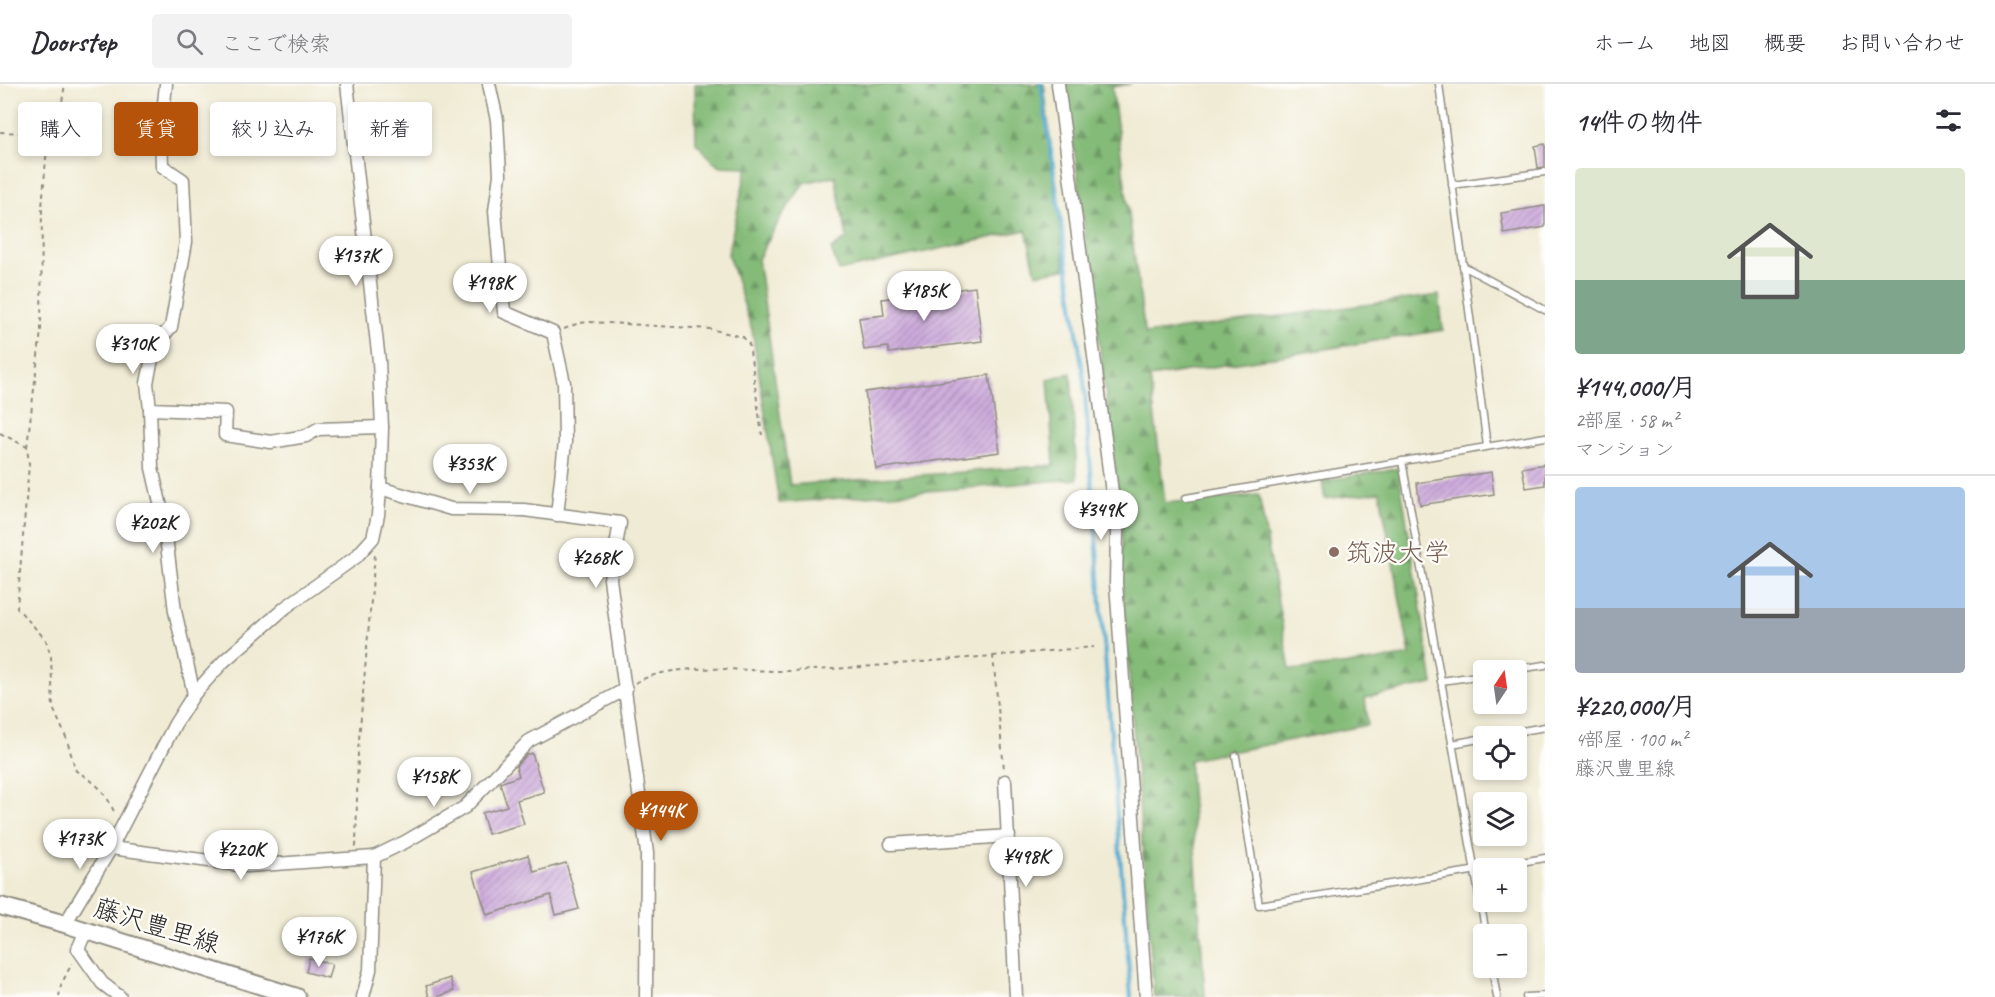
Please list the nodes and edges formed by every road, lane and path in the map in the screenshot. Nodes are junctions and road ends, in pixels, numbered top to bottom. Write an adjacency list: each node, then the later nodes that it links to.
1 (65, 84): 7 (path)
2 (166, 84): 16 (street)
3 (347, 84): 17 (street)
4 (489, 84): 15 (street)
5 (1058, 84): 64 (street)
6 (1439, 84): 12 (lane)
7 (62, 102)
8 (0, 132): 9 (path)
9 (18, 133)
10 (46, 156): 22 (path)
11 (1545, 172): 12 (lane)
12 (1452, 185): 13 (lane)
13 (1463, 266): 14 (lane); 21 (lane)
14 (1545, 310)
15 (553, 333): 19 (path); 26 (street)
16 (150, 409): 17 (street); 35 (street)
17 (382, 428): 24 (street)
18 (0, 433): 22 (path)
19 (762, 435)
20 (1545, 437): 21 (lane)
21 (1486, 446): 23 (lane)
22 (27, 447): 42 (path)
23 (1402, 461): 25 (lane); 33 (lane)
24 (380, 488): 26 (street); 27 (street)
25 (1186, 498)
26 (557, 515): 34 (street)
27 (367, 544): 35 (street); 47 (path)
28 (1094, 647): 29 (path)
29 (993, 656): 34 (path); 41 (path)
30 (1545, 665): 31 (lane)
31 (1527, 668)
32 (1473, 677): 33 (lane)
33 (1441, 681): 39 (lane)
34 (626, 689): 46 (street); 62 (street)
35 (194, 694): 42 (street)
36 (1545, 727): 37 (lane)
37 (1527, 730)
38 (1473, 740): 39 (lane)
39 (1452, 744): 50 (lane)
40 (1236, 756): 51 (lane)
41 (1005, 781): 43 (street)
42 (120, 828): 45 (street)
43 (1009, 836): 44 (street); 63 (street)
44 (891, 844)
45 (111, 848): 47 (street); 53 (street)
46 (374, 857): 47 (street); 61 (street)
47 (356, 858)
48 (1545, 858): 49 (lane)
49 (1527, 861)
50 (1473, 864)
51 (1473, 870)
52 (0, 906): 53 (main road, 藤沢豊里線)
53 (65, 924): 54 (main road, 藤沢豊里線)
54 (86, 931): 55 (street); 60 (main road, 藤沢豊里線)
55 (78, 950): 58 (path); 59 (street)
56 (1494, 978): 65 (lane)
57 (1545, 996): 66 (lane)
58 (59, 997)
59 (120, 997)
60 (297, 997)
61 (363, 997)
62 (646, 997)
63 (1016, 997)
64 (1146, 997)
65 (1497, 997)
66 (1526, 997)

